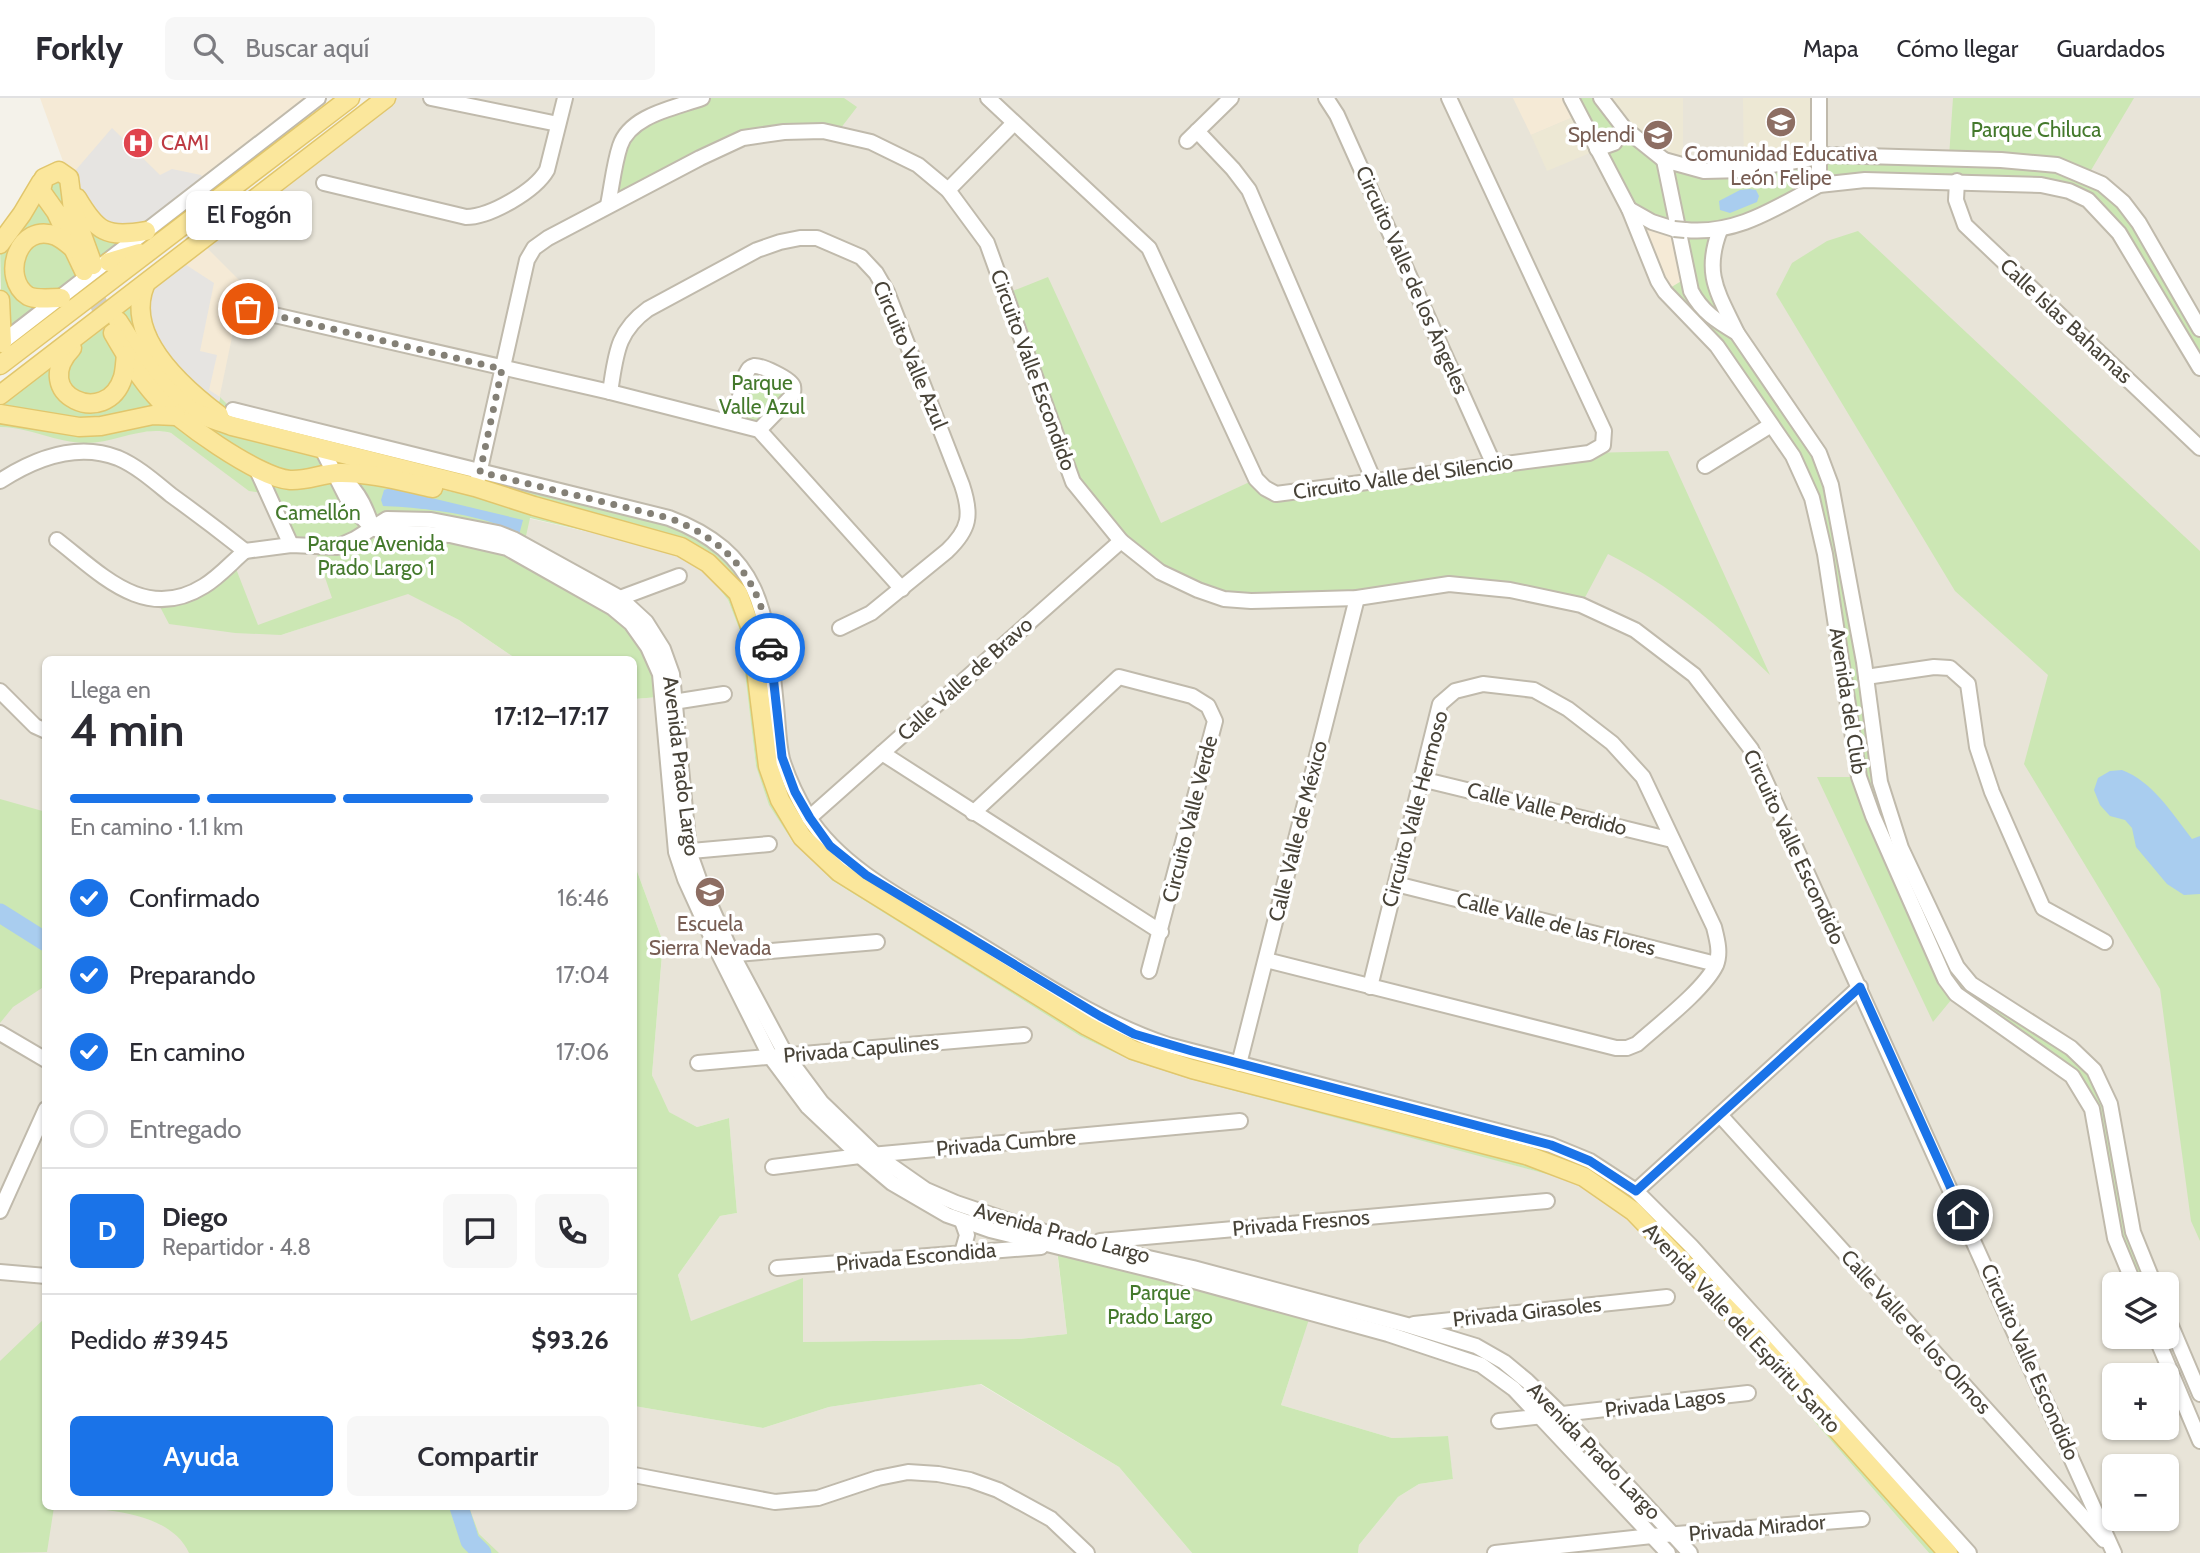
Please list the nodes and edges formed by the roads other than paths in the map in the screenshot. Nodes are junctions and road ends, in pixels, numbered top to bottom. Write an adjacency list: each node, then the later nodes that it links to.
1 (318, 98): 29 (street)
2 (350, 98): 31 (main road)
3 (386, 98): 34 (main road)
4 (432, 98): 15 (street)
5 (565, 98): 15 (street)
6 (702, 98): 26 (street)
7 (988, 98): 14 (street, Circuito Valle del Silencio)
8 (1231, 98): 62 (street)
9 (1326, 98): 56 (street, Circuito Valle de los Ángeles)
10 (1449, 98): 56 (street, Circuito Valle del Silencio)
11 (1571, 98): 17 (street, Avenida del Club)
12 (1601, 98): 16 (street)
13 (1819, 98): 18 (street)
14 (1014, 123): 25 (street); 62 (street, Circuito Valle del Silencio)
15 (558, 124): 22 (street)
16 (1624, 128): 17 (street); 19 (street)
17 (1597, 149): 27 (street, Avenida del Club)
18 (1819, 155): 19 (street); 23 (street); 39 (street)
19 (1664, 160): 40 (street, Avenida del Club)
20 (1957, 181): 23 (street); 44 (street); 55 (street, Calle Islas Bahamas)
21 (41, 183): 24 (main road); 30 (main road); 32 (main road)
22 (324, 183)
23 (1819, 186): 28 (street)
24 (72, 188): 29 (main road); 33 (main road)
25 (948, 190): 26 (street, Circuito Valle Escondido); 66 (street, Circuito Valle Escondido)
26 (608, 205): 45 (street, Circuito Valle Escondido)
27 (1640, 216): 28 (street); 52 (street, Avenida del Club)
28 (1720, 230): 40 (street)
29 (146, 231): 33 (street)
30 (0, 244)
31 (152, 248): 33 (main road); 43 (main road)
32 (74, 249): 33 (main road); 35 (main road)
33 (95, 266): 35 (street)
34 (145, 285): 38 (main road); 50 (main road)
35 (61, 298): 41 (street)
36 (0, 300): 41 (main road)
37 (248, 309): 45 (street)
38 (107, 324): 42 (main road, Avenida Valle del Espíritu Santo); 42 (main road); 47 (main road); 50 (main road, Avenida Valle del Espíritu Santo)
39 (2200, 329)
40 (1737, 333): 75 (street, Avenida del Club)
41 (1, 344)
42 (126, 355): 49 (main road, Avenida Valle del Espíritu Santo)
43 (0, 365)
44 (2200, 368)
45 (502, 369): 46 (street); 61 (street, Circuito Valle Escondido)
46 (610, 392): 51 (street); 70 (street, Circuito Valle Azul)
47 (0, 395)
48 (0, 414): 49 (main road)
49 (176, 416): 58 (main road, Avenida Valle del Espíritu Santo)
50 (232, 418): 54 (main road, Avenida Valle del Espíritu Santo); 61 (street)
51 (733, 422): 53 (street); 53 (street)
52 (1772, 425): 57 (street); 91 (street, Avenida del Club)
53 (758, 430): 70 (street)
54 (321, 447): 59 (street); 61 (main road, Avenida Valle del Espíritu Santo)
55 (2200, 448)
56 (1494, 464): 62 (street, Circuito Valle del Silencio)
57 (1705, 466)
58 (263, 472): 59 (main road, Avenida Valle del Espíritu Santo); 67 (street)
59 (334, 473): 63 (main road, Avenida Valle del Espíritu Santo); 64 (street)
60 (0, 481): 68 (street)
61 (477, 481): 63 (main road, Avenida Valle del Espíritu Santo); 83 (street)
62 (1374, 481)
63 (534, 506): 147 (main road, Avenida Valle del Espíritu Santo)
64 (372, 528): 67 (street); 71 (street, Avenida Prado Largo)
65 (57, 540): 68 (street)
66 (1121, 541): 73 (street, Circuito Valle Escondido); 80 (street, Calle Valle de Bravo)
67 (295, 545): 68 (street)
68 (245, 551)
69 (679, 576): 72 (street)
70 (902, 589): 74 (street, Circuito Valle Azul)
71 (596, 592): 72 (street, Avenida Prado Largo); 78 (street, Avenida Prado Largo)
72 (620, 598): 78 (street, Avenida Prado Largo)
73 (1357, 598): 93 (street, Calle Valle de México); 97 (street, Circuito Valle Escondido)
74 (840, 628)
75 (1866, 677): 90 (street); 91 (street, Avenida del Club)
76 (0, 691): 79 (street)
77 (724, 694): 78 (street)
78 (669, 703): 86 (street, Avenida Prado Largo)
79 (42, 728)
80 (881, 753): 82 (street, Circuito Valle Verde); 83 (street, Calle Valle de Bravo)
81 (1421, 779): 84 (street, Calle Valle Perdido); 84 (street, Circuito Valle Hermoso); 87 (street, Circuito Valle Hermoso)
82 (973, 813): 88 (street, Circuito Valle Verde); 88 (street, Circuito Valle Verde)
83 (810, 818): 104 (street)
84 (1672, 840): 94 (street, Circuito Valle Hermoso)
85 (769, 844): 86 (street)
86 (683, 852): 92 (street, Avenida Prado Largo)
87 (1396, 884): 94 (street, Calle Valle de las Flores); 96 (street, Circuito Valle Hermoso)
88 (1161, 932): 95 (street, Circuito Valle Verde)
89 (877, 942): 92 (street)
90 (2105, 942)
91 (1942, 953): 122 (street, Avenida del Club); 123 (street, Avenida del Club)
92 (726, 955): 100 (street, Avenida Prado Largo); 101 (street, Avenida Prado Largo)
93 (1266, 960): 96 (street); 104 (street, Calle Valle de México)
94 (1716, 964): 96 (street)
95 (1149, 971)
96 (1370, 987)
97 (1860, 987): 105 (street); 136 (street, Circuito Valle Escondido)
98 (0, 1033): 102 (street)
99 (1024, 1035): 100 (street, Privada Capulines)
100 (786, 1055): 101 (street, Privada Capulines); 108 (street, Avenida Prado Largo)
101 (770, 1056): 103 (street, Privada Capulines); 109 (street, Avenida Prado Largo)
102 (42, 1058)
103 (698, 1063)
104 (1239, 1064): 111 (street)
105 (1720, 1115): 111 (street); 138 (street, Calle Valle de los Olmos)
106 (42, 1118): 113 (street)
107 (1240, 1121): 108 (street, Privada Cumbre)
108 (876, 1155): 109 (street, Privada Cumbre); 116 (street, Avenida Prado Largo)
109 (860, 1156): 110 (street, Privada Cumbre); 114 (street, Avenida Prado Largo)
110 (773, 1167)
111 (1636, 1191): 148 (street)
112 (1547, 1201): 115 (street, Privada Fresnos)
113 (0, 1212)
114 (962, 1221): 117 (street, Avenida Prado Largo); 118 (street)
115 (1156, 1236): 116 (street, Privada Fresnos); 119 (street)
116 (1082, 1243): 117 (street, Privada Fresnos); 119 (street, Avenida Prado Largo)
117 (1055, 1246): 118 (street, Privada Escondida); 127 (street, Avenida Prado Largo)
118 (962, 1253): 120 (street, Privada Escondida)
119 (1158, 1259): 126 (street, Avenida Prado Largo)
120 (777, 1268)
121 (0, 1272): 124 (street)
122 (2129, 1272)
123 (2149, 1272)
124 (42, 1276)
125 (1667, 1297): 126 (street, Privada Girasoles)
126 (1407, 1325): 127 (street, Privada Girasoles); 132 (street, Avenida Prado Largo)
127 (1388, 1335): 133 (street, Avenida Prado Largo)
128 (2179, 1345): 131 (street)
129 (2162, 1349): 135 (street)
130 (1748, 1393): 132 (street, Privada Lagos)
131 (2200, 1394)
132 (1562, 1415): 133 (street, Privada Lagos); 140 (street, Avenida Prado Largo)
133 (1539, 1417): 134 (street, Privada Lagos); 141 (street, Avenida Prado Largo)
134 (1499, 1421)
135 (2200, 1441)
136 (2077, 1468): 138 (street); 142 (street, Circuito Valle Escondido)
137 (637, 1476): 143 (street)
138 (2052, 1482): 142 (street, Calle Valle de los Olmos)
139 (1862, 1519): 140 (street, Privada Mirador)
140 (1673, 1535): 141 (street, Privada Mirador); 146 (street, Avenida Prado Largo)
141 (1652, 1536): 144 (street, Privada Mirador); 145 (street, Avenida Prado Largo)
142 (2113, 1551)
143 (1087, 1553)
144 (1495, 1553)
145 (1668, 1553)
146 (1690, 1553)
147 (1948, 1553)
148 (1969, 1553)

